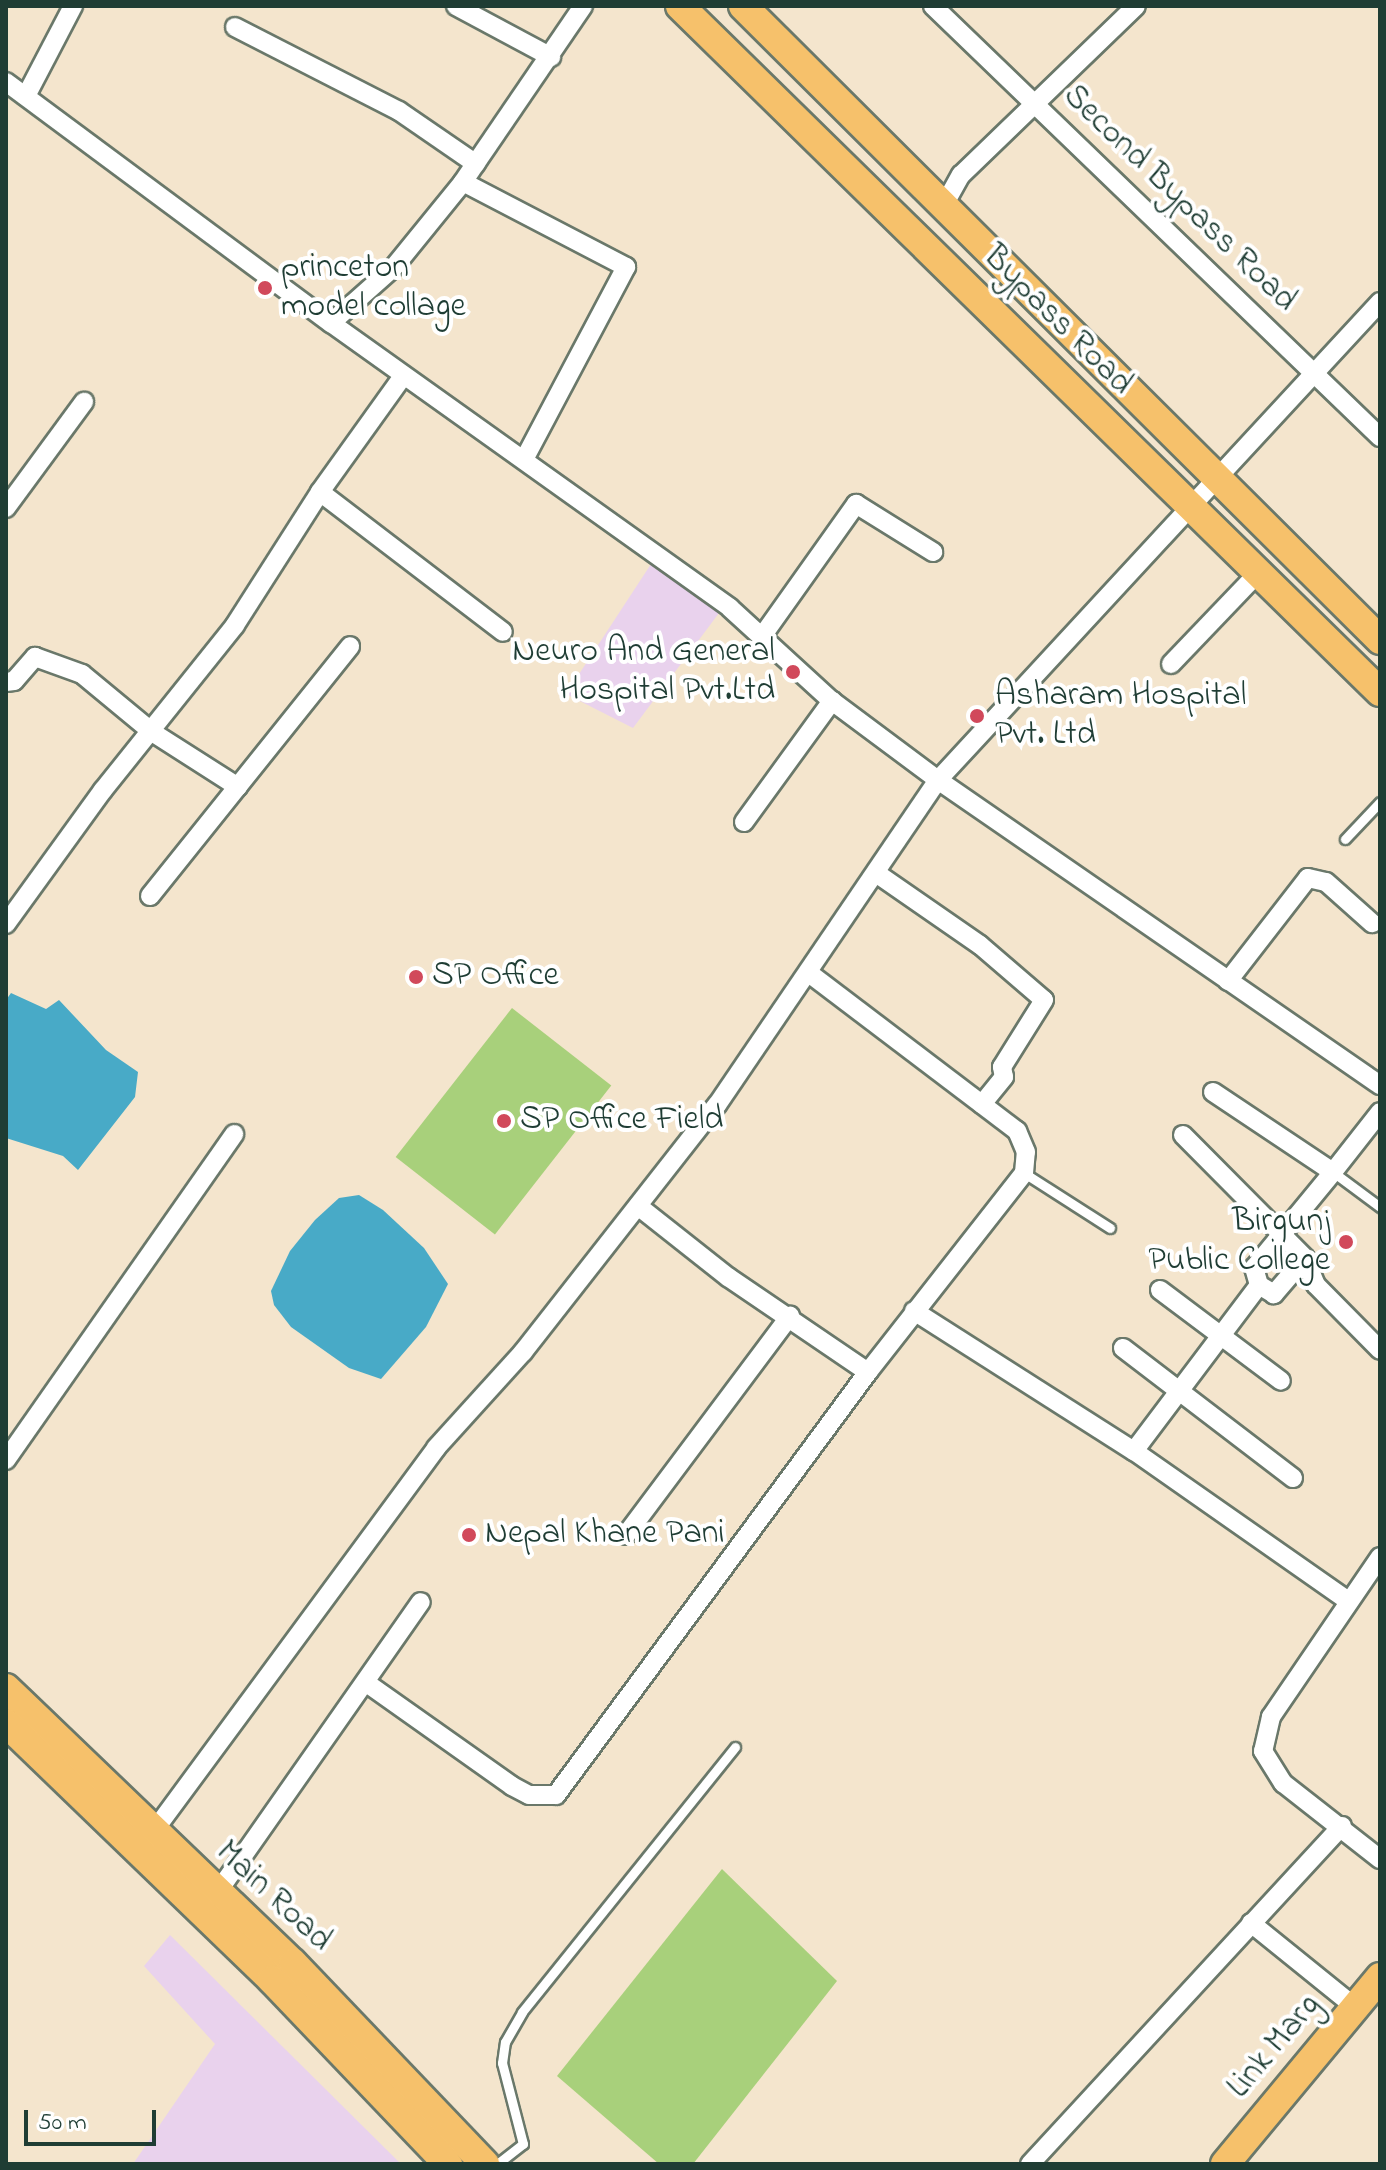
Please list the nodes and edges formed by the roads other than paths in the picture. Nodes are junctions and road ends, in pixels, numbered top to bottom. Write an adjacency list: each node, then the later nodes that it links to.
1 (73, 6): 11 (street)
2 (456, 6): 9 (street)
3 (583, 6): 9 (street)
4 (680, 6): 25 (main road, Bypass Road)
5 (743, 6): 15 (main road, Bypass Road)
6 (933, 6): 12 (street, Second Bypass Road)
7 (1136, 6): 12 (street)
8 (235, 27): 13 (street)
9 (551, 57): 13 (street)
10 (6, 82): 11 (street)
11 (26, 96): 17 (street)
12 (1034, 104): 15 (street); 18 (street, Second Bypass Road)
13 (476, 164): 14 (street)
14 (463, 182): 17 (street); 22 (street)
15 (943, 207): 23 (main road, Bypass Road)
16 (1380, 302): 18 (street)
17 (331, 323): 19 (street)
18 (1314, 374): 21 (street, Second Bypass Road); 23 (street)
19 (403, 376): 22 (street); 24 (street)
20 (84, 402): 26 (street)
21 (1380, 437)
22 (524, 460): 30 (street)
23 (1216, 480): 25 (street); 31 (main road, Bypass Road)
24 (320, 492): 29 (street); 37 (street)
25 (1190, 504): 28 (main road, Bypass Road); 38 (street)
26 (6, 508)
27 (933, 552): 30 (street)
28 (1259, 572): 33 (street); 35 (main road, Bypass Road)
29 (503, 632)
30 (763, 635): 36 (street)
31 (1380, 640)
32 (350, 646): 39 (street)
33 (1171, 664)
34 (6, 682): 37 (street)
35 (1380, 692)
36 (832, 701): 38 (street); 41 (street)
37 (152, 732): 39 (street); 46 (street)
38 (938, 780): 43 (street); 48 (street)
39 (238, 787): 44 (street)
40 (1380, 802): 42 (lane)
41 (744, 822)
42 (1345, 839)
43 (876, 873): 47 (street); 51 (street)
44 (150, 896)
45 (1372, 923): 48 (street)
46 (6, 924)
47 (809, 973): 51 (street); 57 (street)
48 (1228, 981): 49 (street)
49 (1380, 1085)
50 (1213, 1092): 55 (street)
51 (982, 1104): 56 (street)
52 (1380, 1112): 55 (street)
53 (234, 1134): 73 (street)
54 (1183, 1135): 60 (street)
55 (1333, 1172): 58 (lane); 60 (street)
56 (1024, 1173): 59 (lane); 64 (street)
57 (638, 1206): 65 (street); 84 (street)
58 (1380, 1207)
59 (1110, 1228)
60 (1284, 1236): 61 (street); 62 (street)
61 (1305, 1258): 62 (street); 68 (street)
62 (1259, 1285): 66 (street)
63 (1160, 1290): 66 (street)
64 (914, 1311): 69 (street); 72 (street)
65 (790, 1316): 69 (street); 75 (street)
66 (1220, 1337): 70 (street); 71 (street)
67 (1123, 1348): 71 (street)
68 (1380, 1350)
69 (868, 1372): 79 (street)
70 (1281, 1381)
71 (1178, 1393): 72 (street); 74 (street)
72 (1134, 1451): 77 (street)
73 (6, 1460)
74 (1293, 1478)
75 (626, 1535)
76 (1380, 1557): 77 (street)
77 (1348, 1601): 83 (street)
78 (421, 1602): 79 (street)
79 (368, 1684): 86 (street)
80 (6, 1688): 84 (main road, Main Road)
81 (6, 1723): 84 (main road, Main Road)
82 (735, 1747): 92 (lane)
83 (1342, 1826): 85 (street); 87 (street)
84 (146, 1843): 86 (main road, Main Road); 90 (main road, Main Road)
85 (1380, 1859)
86 (217, 1893): 91 (main road, Main Road)
87 (1251, 1923): 89 (street); 93 (street)
88 (1380, 1977): 89 (main road, Link Marg)
89 (1355, 2007): 94 (main road, Link Marg)
90 (448, 2164)
91 (485, 2164)
92 (497, 2164)
93 (1030, 2164)
94 (1225, 2164)

